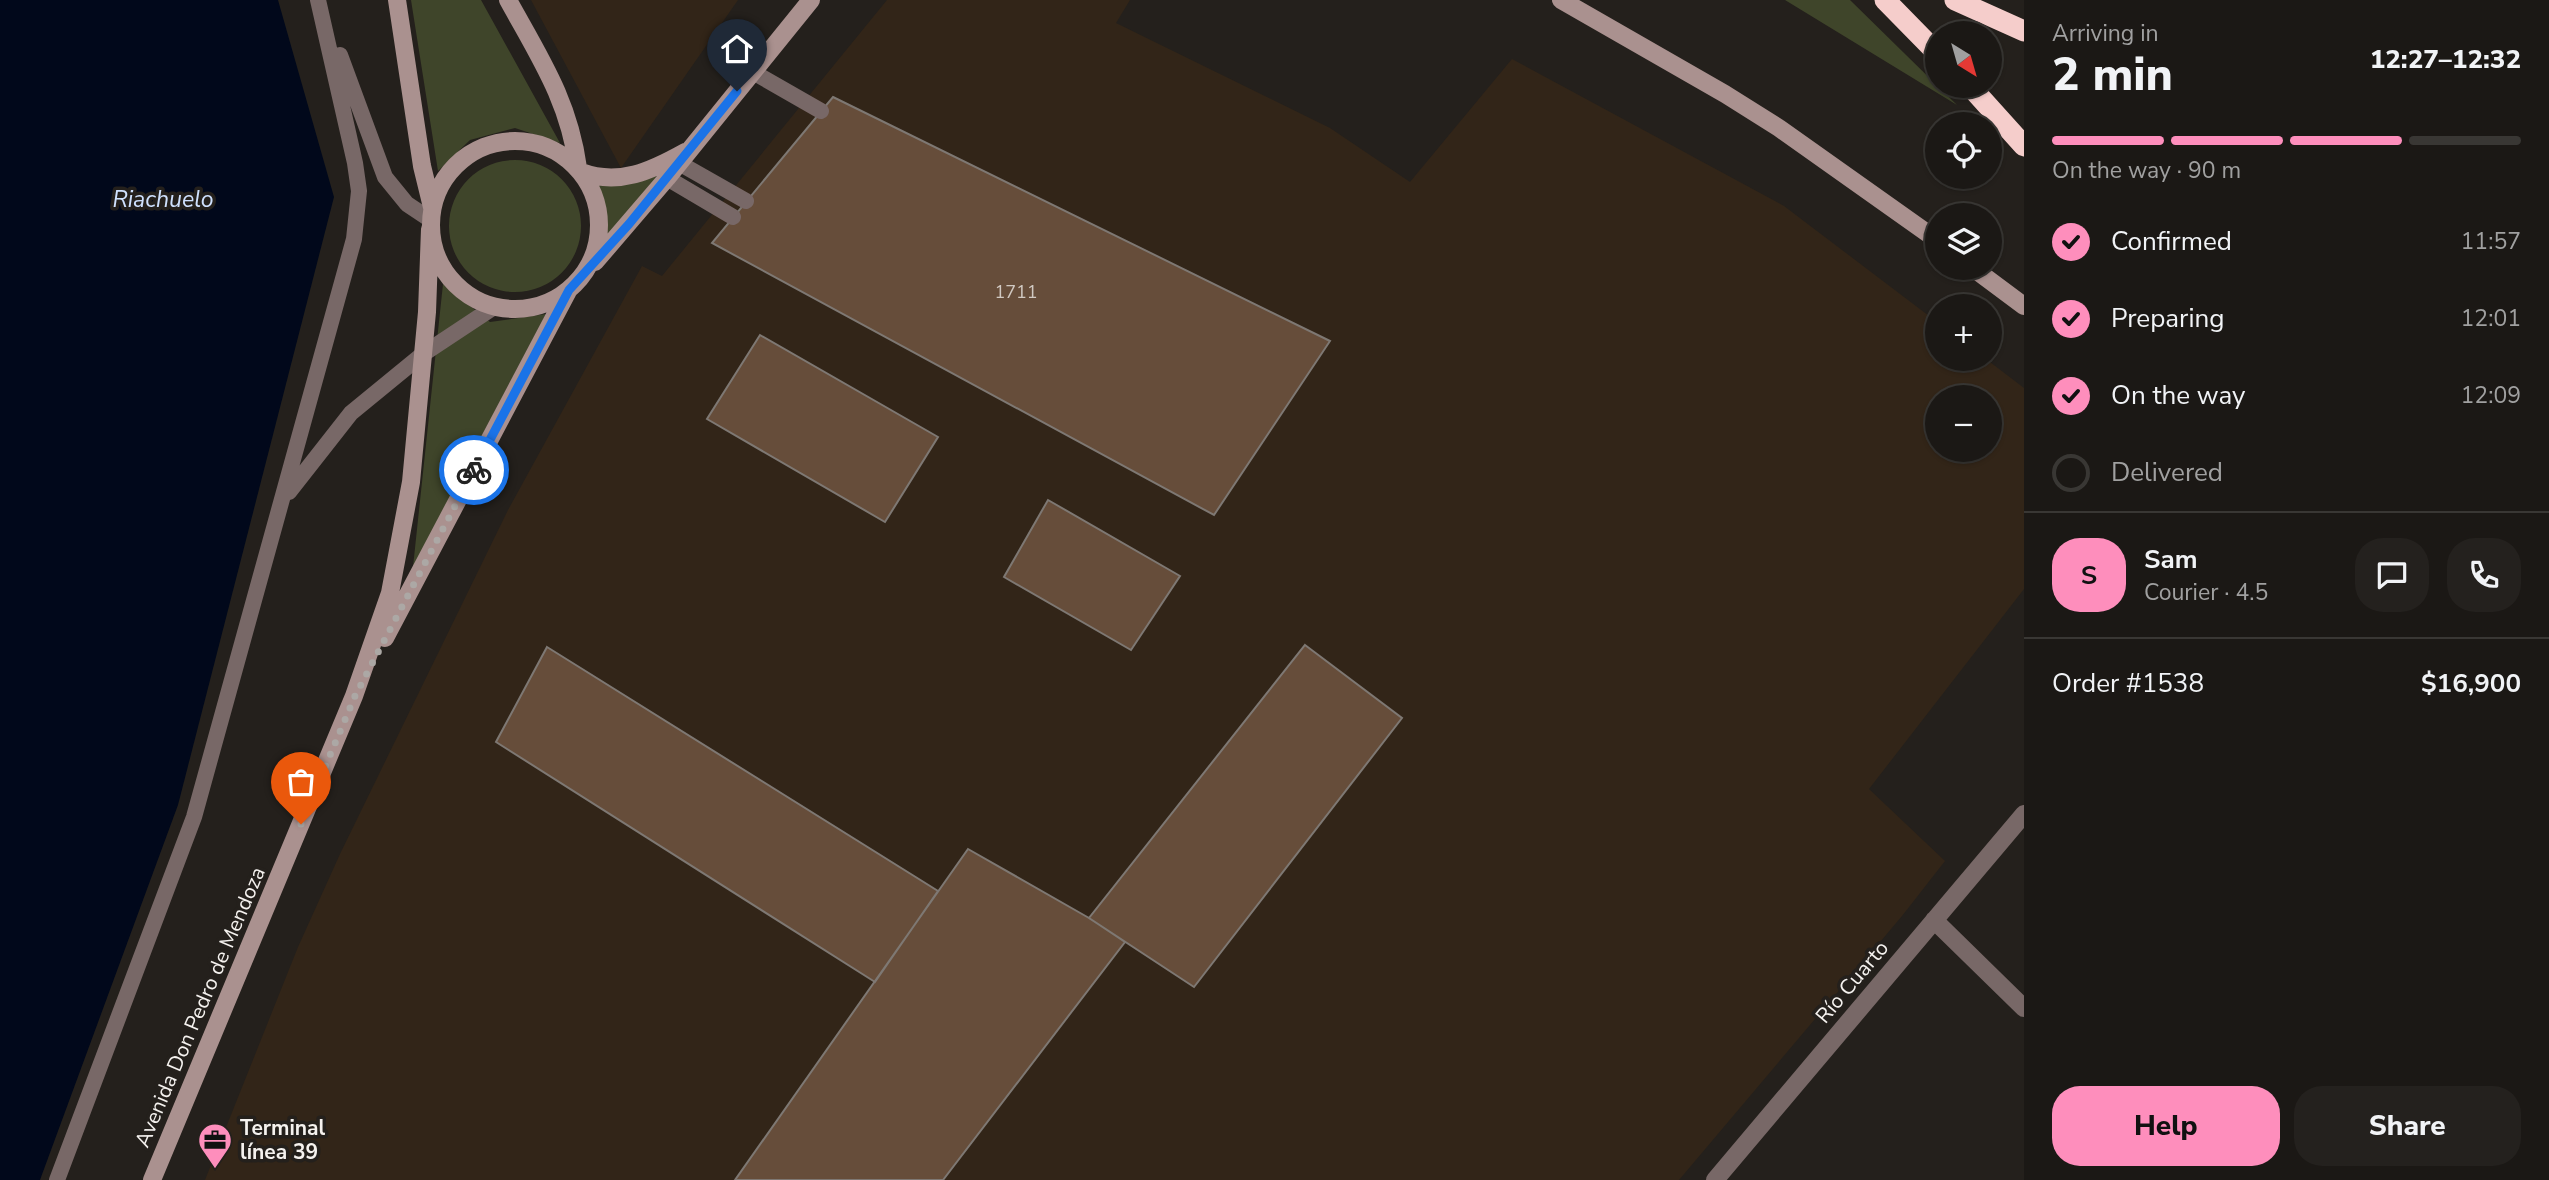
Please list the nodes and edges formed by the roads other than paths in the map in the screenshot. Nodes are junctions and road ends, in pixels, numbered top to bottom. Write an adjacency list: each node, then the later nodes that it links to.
1 (319, 0): 20 (lane); 28 (lane)
2 (397, 0): 20 (main road, Avenida Don Pedro de Mendoza)
3 (508, 0): 16 (main road)
4 (811, 0): 10 (main road)
5 (1561, 0): 21 (main road)
6 (1885, 0): 9 (highway)
7 (1955, 0): 8 (highway)
8 (2024, 31)
9 (1925, 41)
10 (753, 72): 12 (lane); 14 (main road)
11 (1981, 98): 13 (highway)
12 (821, 111)
13 (2024, 146)
14 (691, 149): 15 (main road); 16 (main road)
15 (679, 163): 17 (main road); 18 (lane)
16 (580, 170): 20 (main road); 22 (main road)
17 (667, 178): 19 (lane); 22 (main road)
18 (746, 201)
19 (733, 217)
20 (431, 219): 26 (main road); 27 (main road, Avenida Don Pedro de Mendoza)
21 (1925, 231)
22 (582, 276): 24 (main road)
23 (1989, 280): 25 (main road)
24 (569, 290): 26 (main road); 29 (main road, Avenida Don Pedro de Mendoza)
25 (2024, 306)
26 (494, 307): 27 (lane)
27 (423, 354): 28 (lane); 29 (main road, Avenida Don Pedro de Mendoza)
28 (284, 499): 33 (lane)
29 (355, 696): 34 (main road, Avenida Don Pedro de Mendoza)
30 (2024, 814): 31 (street, Río Cuarto)
31 (1934, 920): 32 (street); 35 (street, Río Cuarto)
32 (2024, 1008)
33 (57, 1180)
34 (152, 1180)
35 (1715, 1180)

